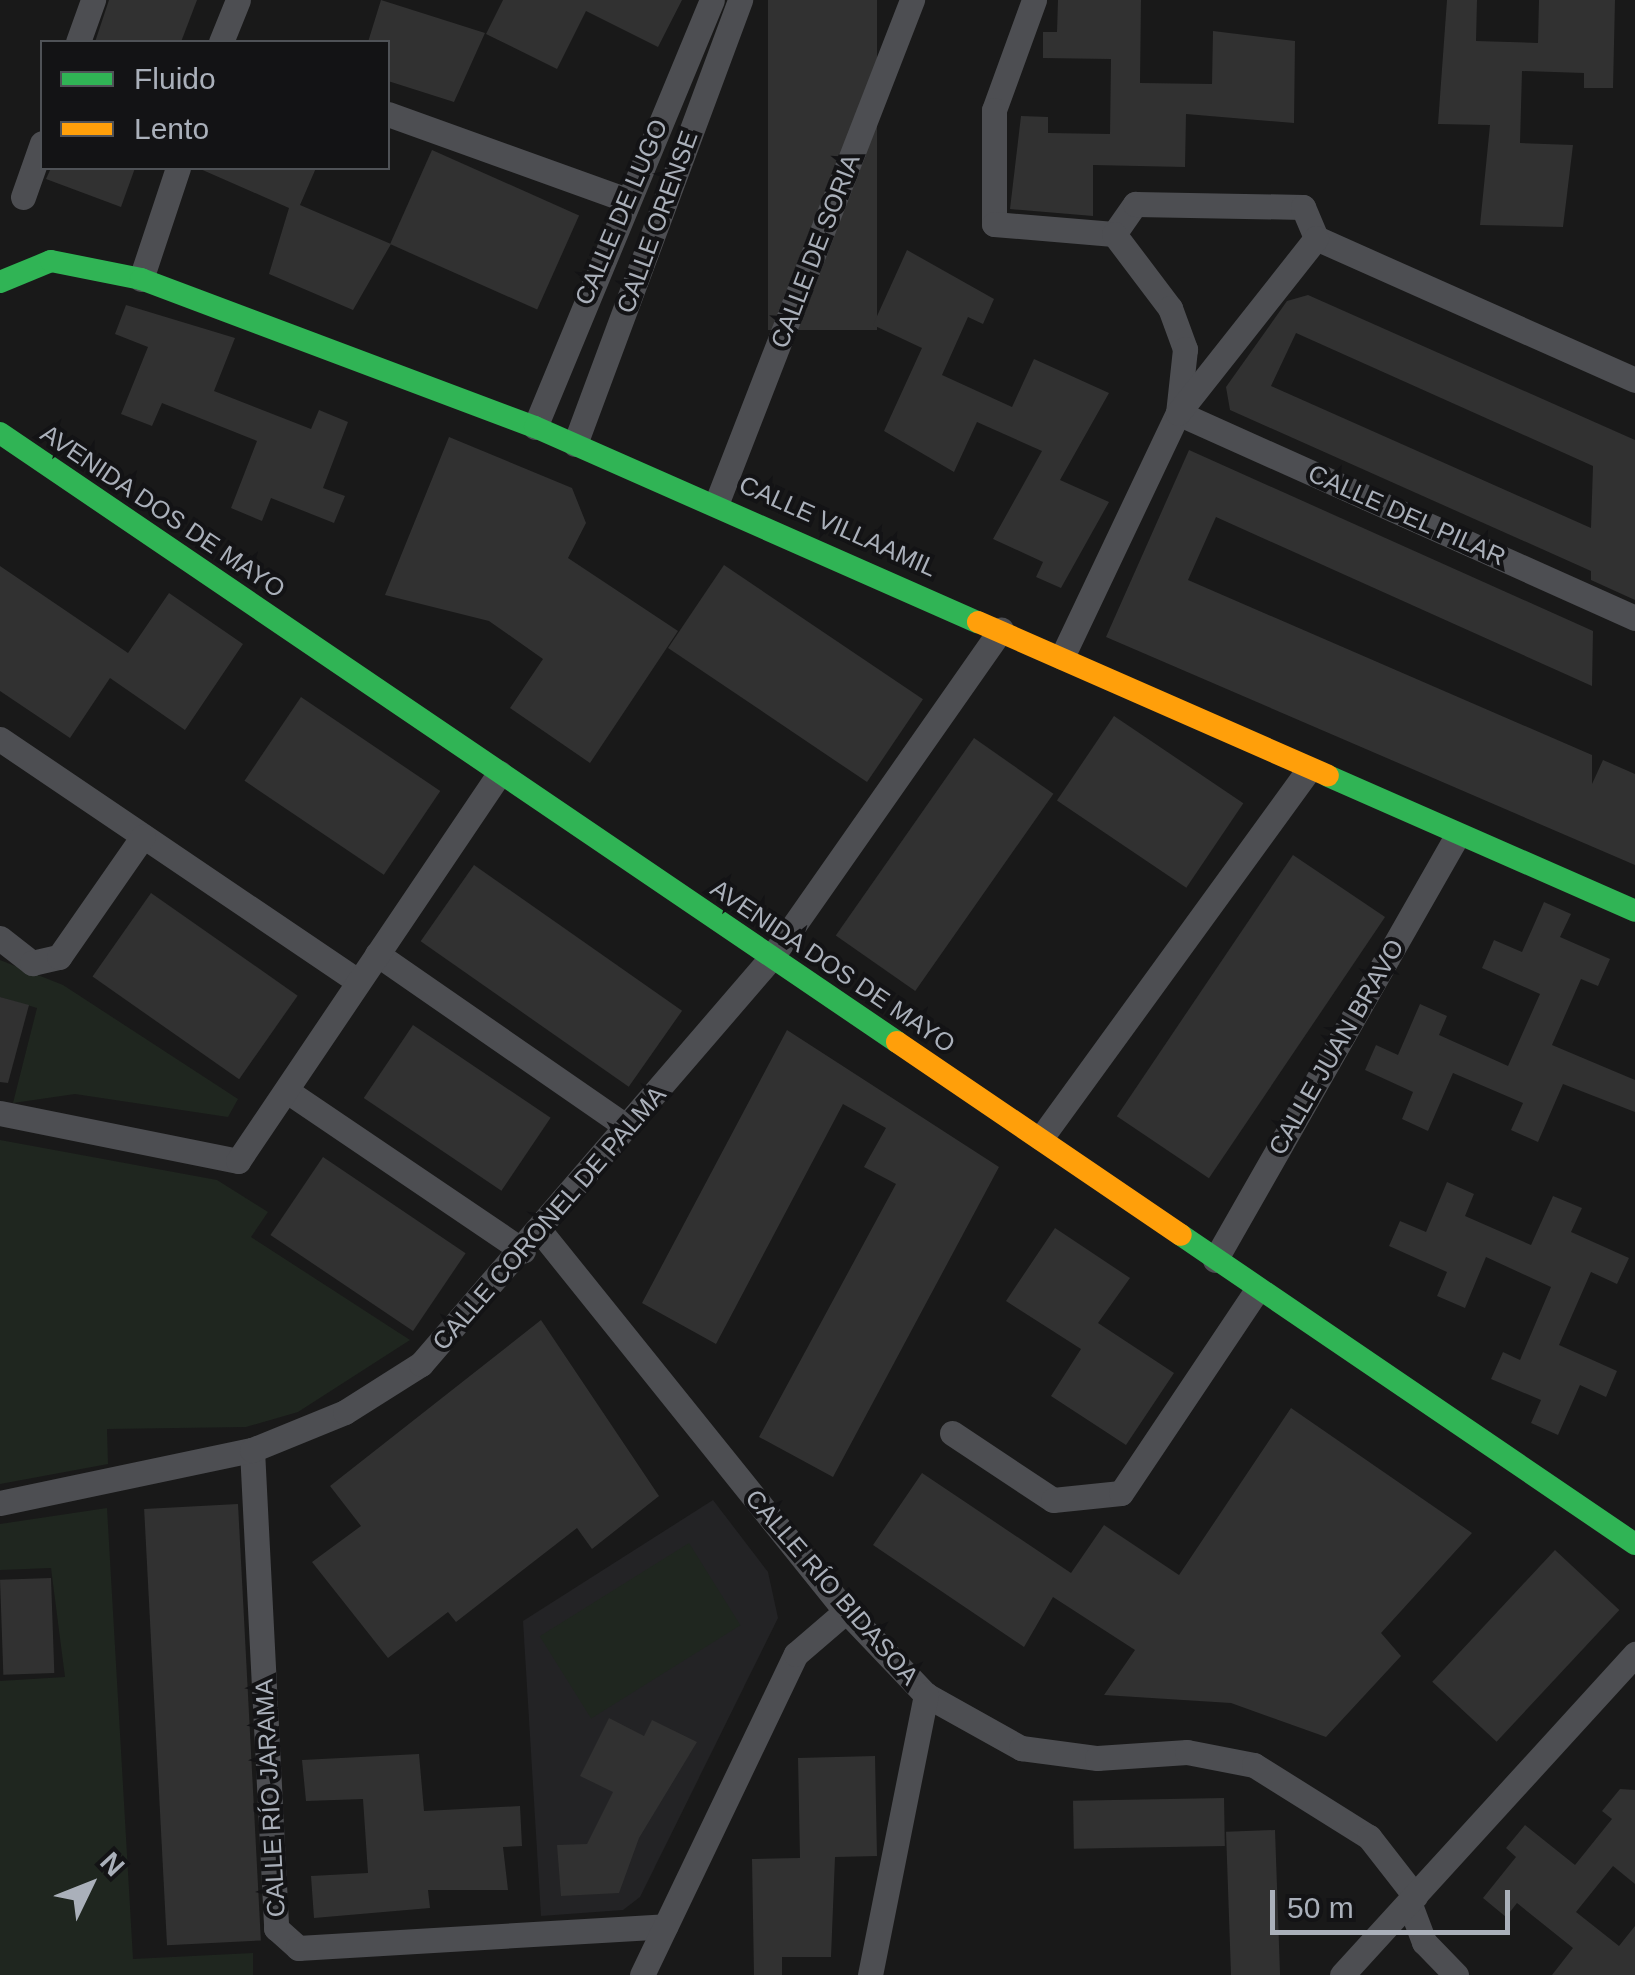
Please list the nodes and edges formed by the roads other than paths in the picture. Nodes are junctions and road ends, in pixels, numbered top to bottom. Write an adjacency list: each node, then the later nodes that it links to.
1 (93, 0): 7 (street)
2 (238, 0): 8 (street)
3 (712, 0): 13 (street, CALLE DE LUGO)
4 (740, 0): 22 (street, CALLE ORENSE)
5 (912, 0): 23 (street, CALLE DE SORIA)
6 (1034, 0): 14 (street)
7 (79, 40)
8 (222, 40)
9 (390, 115): 13 (street)
10 (40, 149): 12 (street)
11 (177, 170): 16 (street)
12 (23, 197)
13 (624, 199): 20 (street, CALLE DE LUGO)
14 (1114, 234): 15 (street); 19 (street)
15 (1316, 238): 18 (street); 19 (street)
16 (141, 278): 17 (street, CALLE VILLAAMIL); 20 (street, CALLE VILLAAMIL)
17 (0, 282)
18 (1635, 380)
19 (1178, 413): 24 (street, CALLE DEL PILAR); 26 (street)
20 (534, 427): 22 (street, CALLE VILLAAMIL)
21 (0, 433): 29 (street, AVENIDA DOS DE MAYO)
22 (575, 444): 23 (street, CALLE VILLAAMIL)
23 (717, 502): 25 (street, CALLE VILLAAMIL)
24 (1635, 618)
25 (1001, 630): 26 (street, CALLE VILLAAMIL); 35 (street, CALLE CORONEL DE PALMA)
26 (1062, 658): 28 (street, CALLE VILLAAMIL)
27 (0, 739): 31 (street)
28 (1308, 770): 30 (street, CALLE VILLAAMIL); 40 (street)
29 (500, 773): 34 (street); 35 (street, AVENIDA DOS DE MAYO)
30 (1457, 835): 32 (street, CALLE VILLAAMIL); 42 (street, CALLE JUAN BRAVO)
31 (143, 836): 33 (street); 36 (street)
32 (1635, 911)
33 (0, 938)
34 (376, 954): 36 (street); 39 (street)
35 (771, 958): 39 (street, CALLE CORONEL DE PALMA); 40 (street, AVENIDA DOS DE MAYO)
36 (358, 981): 37 (street)
37 (287, 1092): 38 (street); 41 (street, CALLE RÍO BIDASOA)
38 (0, 1113)
39 (627, 1127): 41 (street, CALLE CORONEL DE PALMA)
40 (1041, 1138): 42 (street, AVENIDA DOS DE MAYO)
41 (531, 1241): 45 (street, CALLE CORONEL DE PALMA); 48 (street, CALLE RÍO BIDASOA)
42 (1215, 1260): 43 (street, AVENIDA DOS DE MAYO)
43 (1257, 1290): 44 (street); 47 (street, AVENIDA DOS DE MAYO)
44 (952, 1433)
45 (252, 1450): 46 (street, CALLE CORONEL DE PALMA); 52 (street, CALLE RÍO JARAMA)
46 (0, 1503)
47 (1635, 1544)
48 (846, 1611): 50 (street, CALLE RÍO BIDASOA); 52 (street)
49 (1635, 1654): 51 (street)
50 (926, 1695): 51 (street, CALLE RÍO BIDASOA); 54 (street)
51 (1412, 1899): 55 (street); 56 (street, CALLE RÍO BIDASOA)
52 (666, 1926): 53 (street)
53 (642, 1975)
54 (870, 1975)
55 (1342, 1975)
56 (1456, 1975)

